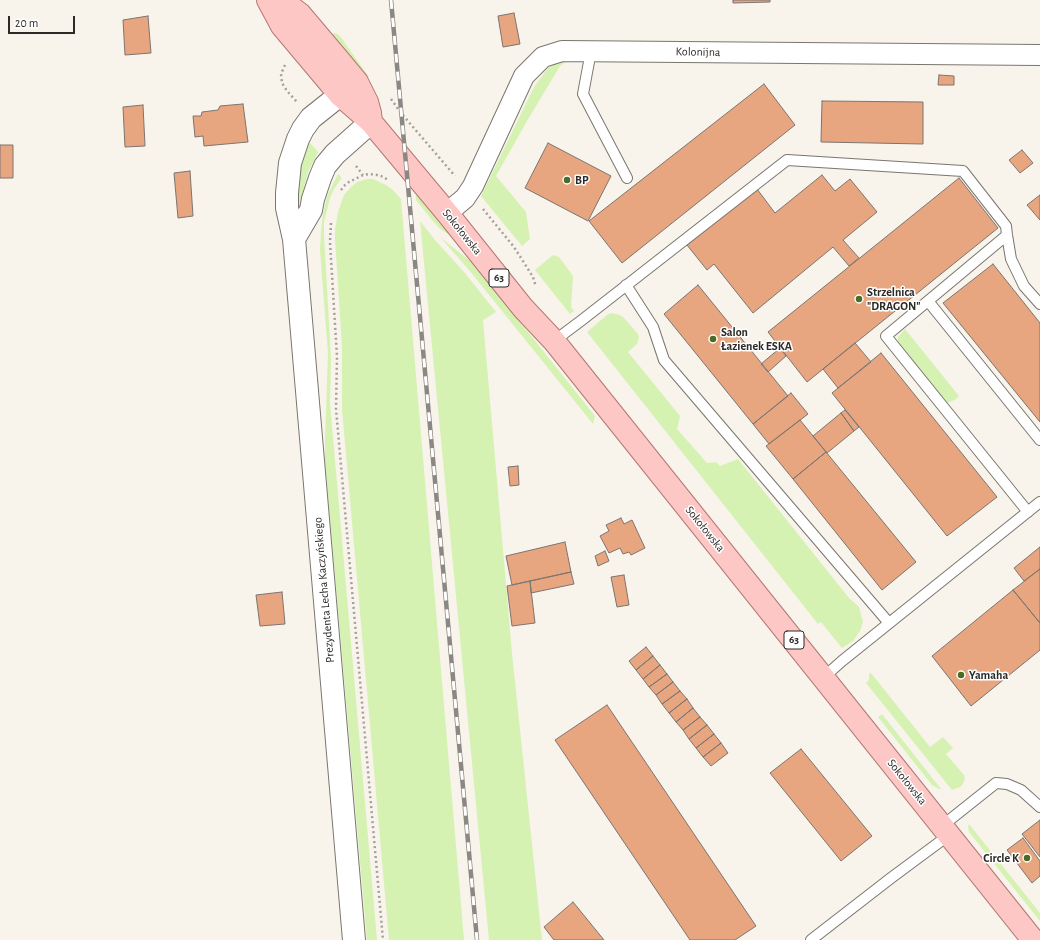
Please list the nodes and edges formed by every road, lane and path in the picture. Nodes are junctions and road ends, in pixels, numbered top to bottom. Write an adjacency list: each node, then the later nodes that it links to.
1 (268, 0): 6 (main road, Sokołowska / 63)
2 (281, 0): 6 (main road, Sokołowska / 63)
3 (591, 51): 4 (street, Kolonijna); 11 (lane); 12 (street, Kolonijna)
4 (1040, 55)
5 (289, 62): 8 (path)
6 (349, 89): 9 (main road, Sokołowska / 63); 17 (main road, Prezydenta Lecha Kaczyńskiego)
7 (389, 97): 12 (path)
8 (299, 104)
9 (371, 122): 14 (main road, Sokołowska / 63); 17 (main road)
10 (353, 163): 13 (path)
11 (627, 178)
12 (469, 193): 14 (street, Kolonijna); 18 (path)
13 (338, 194)
14 (447, 213): 22 (main road, Sokołowska / 63)
15 (331, 220): 31 (path)
16 (1007, 235): 19 (lane); 20 (lane); 21 (lane)
17 (294, 240): 30 (main road, Prezydenta Lecha Kaczyńskiego)
18 (533, 277)
19 (626, 285): 22 (lane); 26 (lane)
20 (928, 301): 23 (lane); 25 (lane)
21 (1040, 304)
22 (554, 341): 27 (main road, Sokołowska / 63)
23 (1040, 440)
24 (1040, 502): 25 (lane)
25 (1028, 512): 26 (lane)
26 (889, 623): 27 (lane)
27 (824, 677): 29 (main road, Sokołowska / 63)
28 (1040, 806): 29 (lane)
29 (946, 830): 32 (lane); 33 (main road, Sokołowska / 63)
30 (354, 940)
31 (383, 940)
32 (812, 940)
33 (1033, 940)

